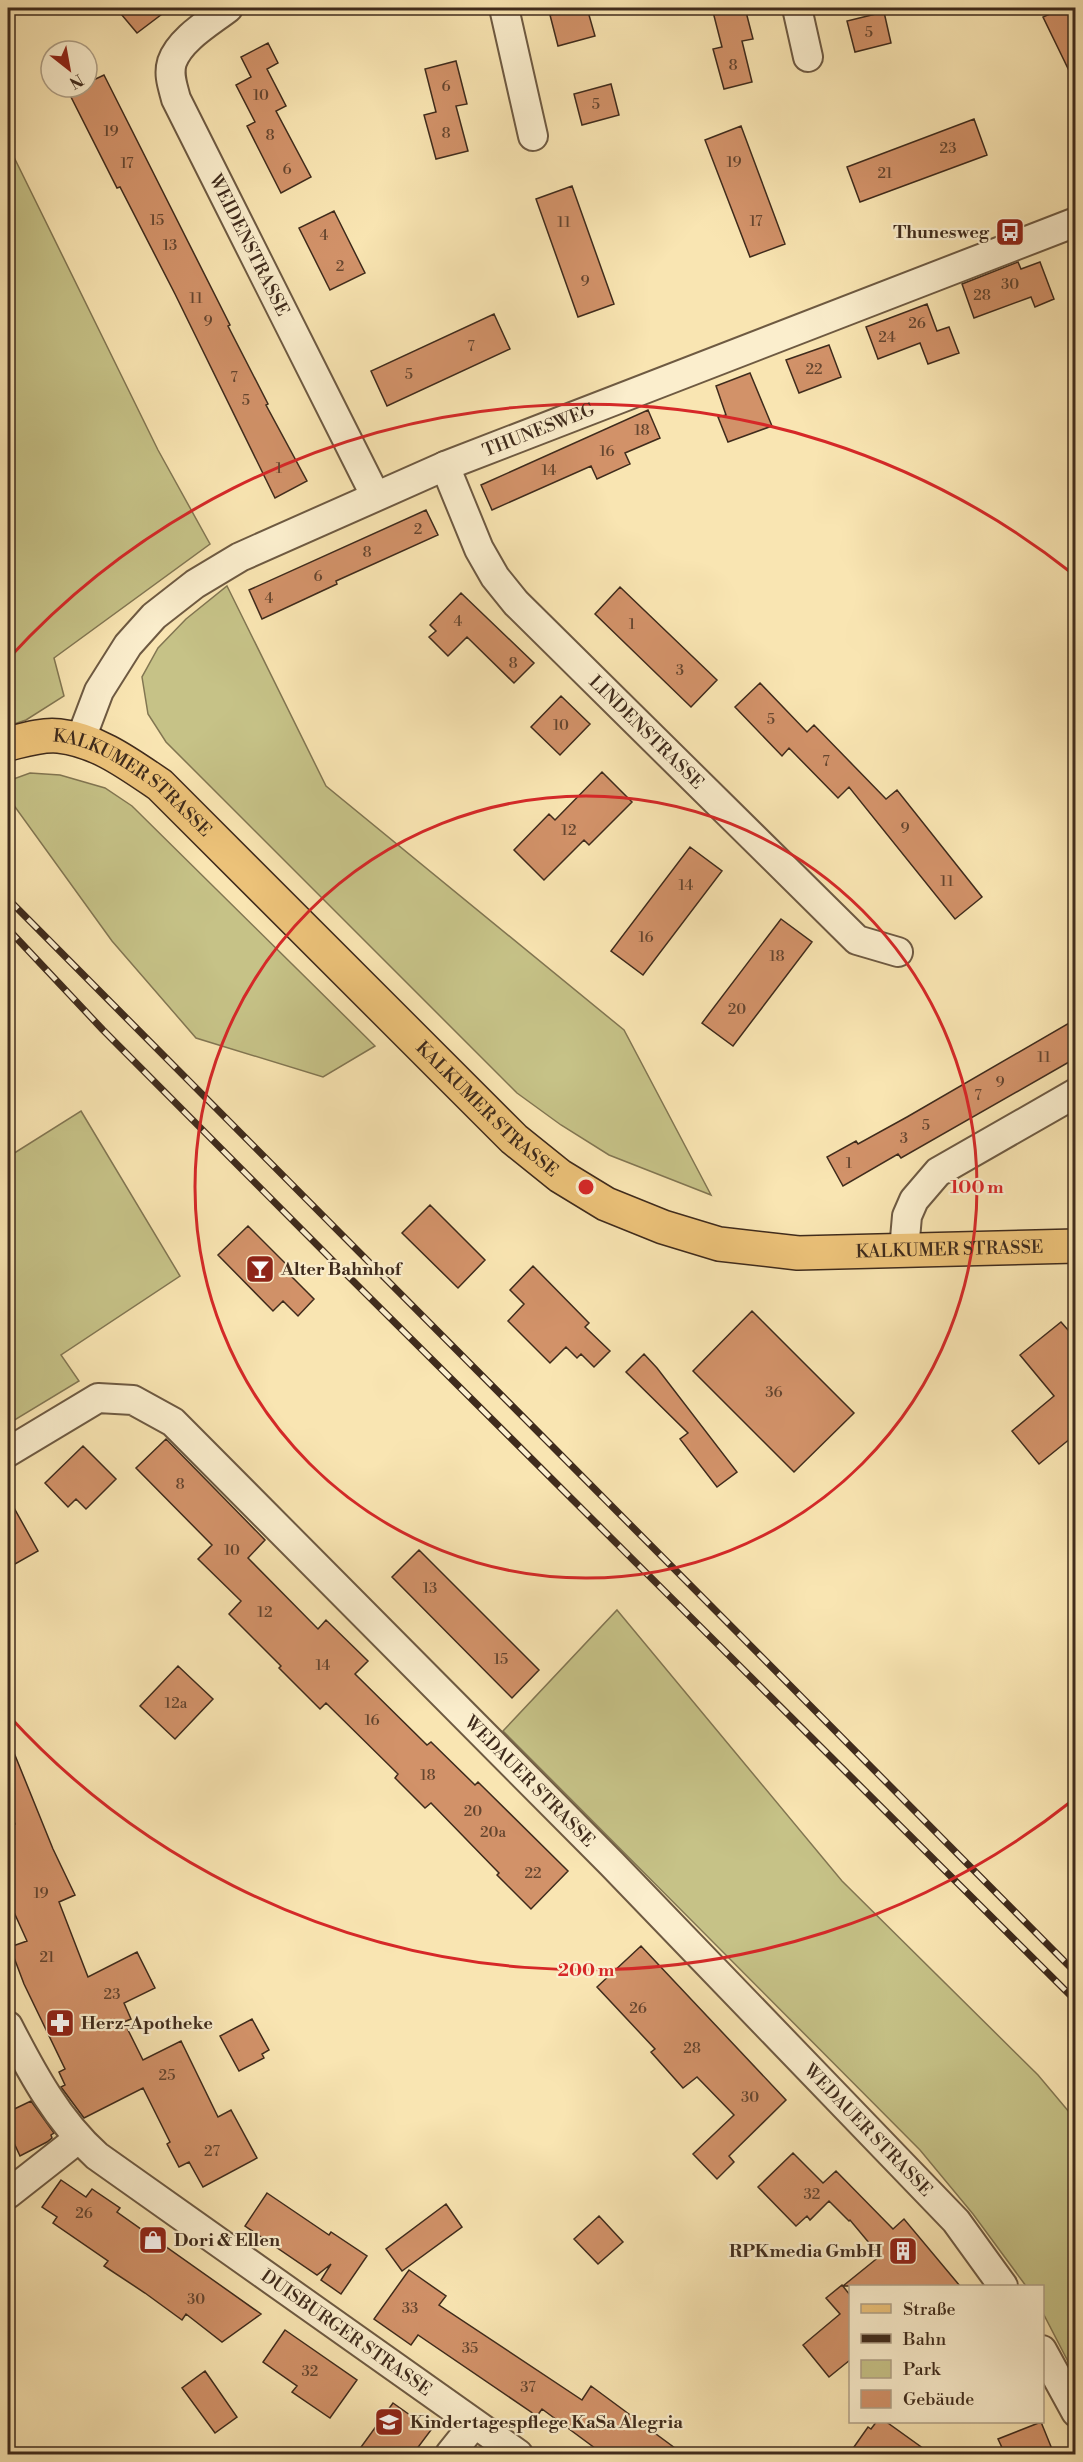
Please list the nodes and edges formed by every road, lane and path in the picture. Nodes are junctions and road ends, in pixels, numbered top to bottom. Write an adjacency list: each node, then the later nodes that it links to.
1 (228, 8): 8 (street, WEIDENSTRASSE)
2 (504, 8): 5 (street)
3 (797, 8): 4 (street)
4 (808, 57)
5 (533, 136)
6 (1076, 222): 7 (street, THUNESWEG)
7 (445, 466): 8 (street, THUNESWEG); 11 (street, LINDENSTRASSE)
8 (375, 495): 10 (street, THUNESWEG)
9 (23, 740): 10 (main road, KALKUMER STRASSE)
10 (80, 741): 14 (main road, KALKUMER STRASSE)
11 (898, 952)
12 (1076, 1093): 14 (street)
13 (1076, 1246): 14 (main road, KALKUMER STRASSE)
14 (904, 1250)
15 (8, 1452): 19 (street, WEDAUER STRASSE)
16 (8, 2026): 17 (street, DUISBURGER STRASSE)
17 (78, 2139): 18 (street); 22 (street, DUISBURGER STRASSE)
18 (8, 2194)
19 (1002, 2285)
20 (1044, 2354): 21 (street)
21 (1076, 2412)
22 (474, 2424): 23 (street); 24 (street, DUISBURGER STRASSE)
23 (450, 2454)
24 (518, 2454)

